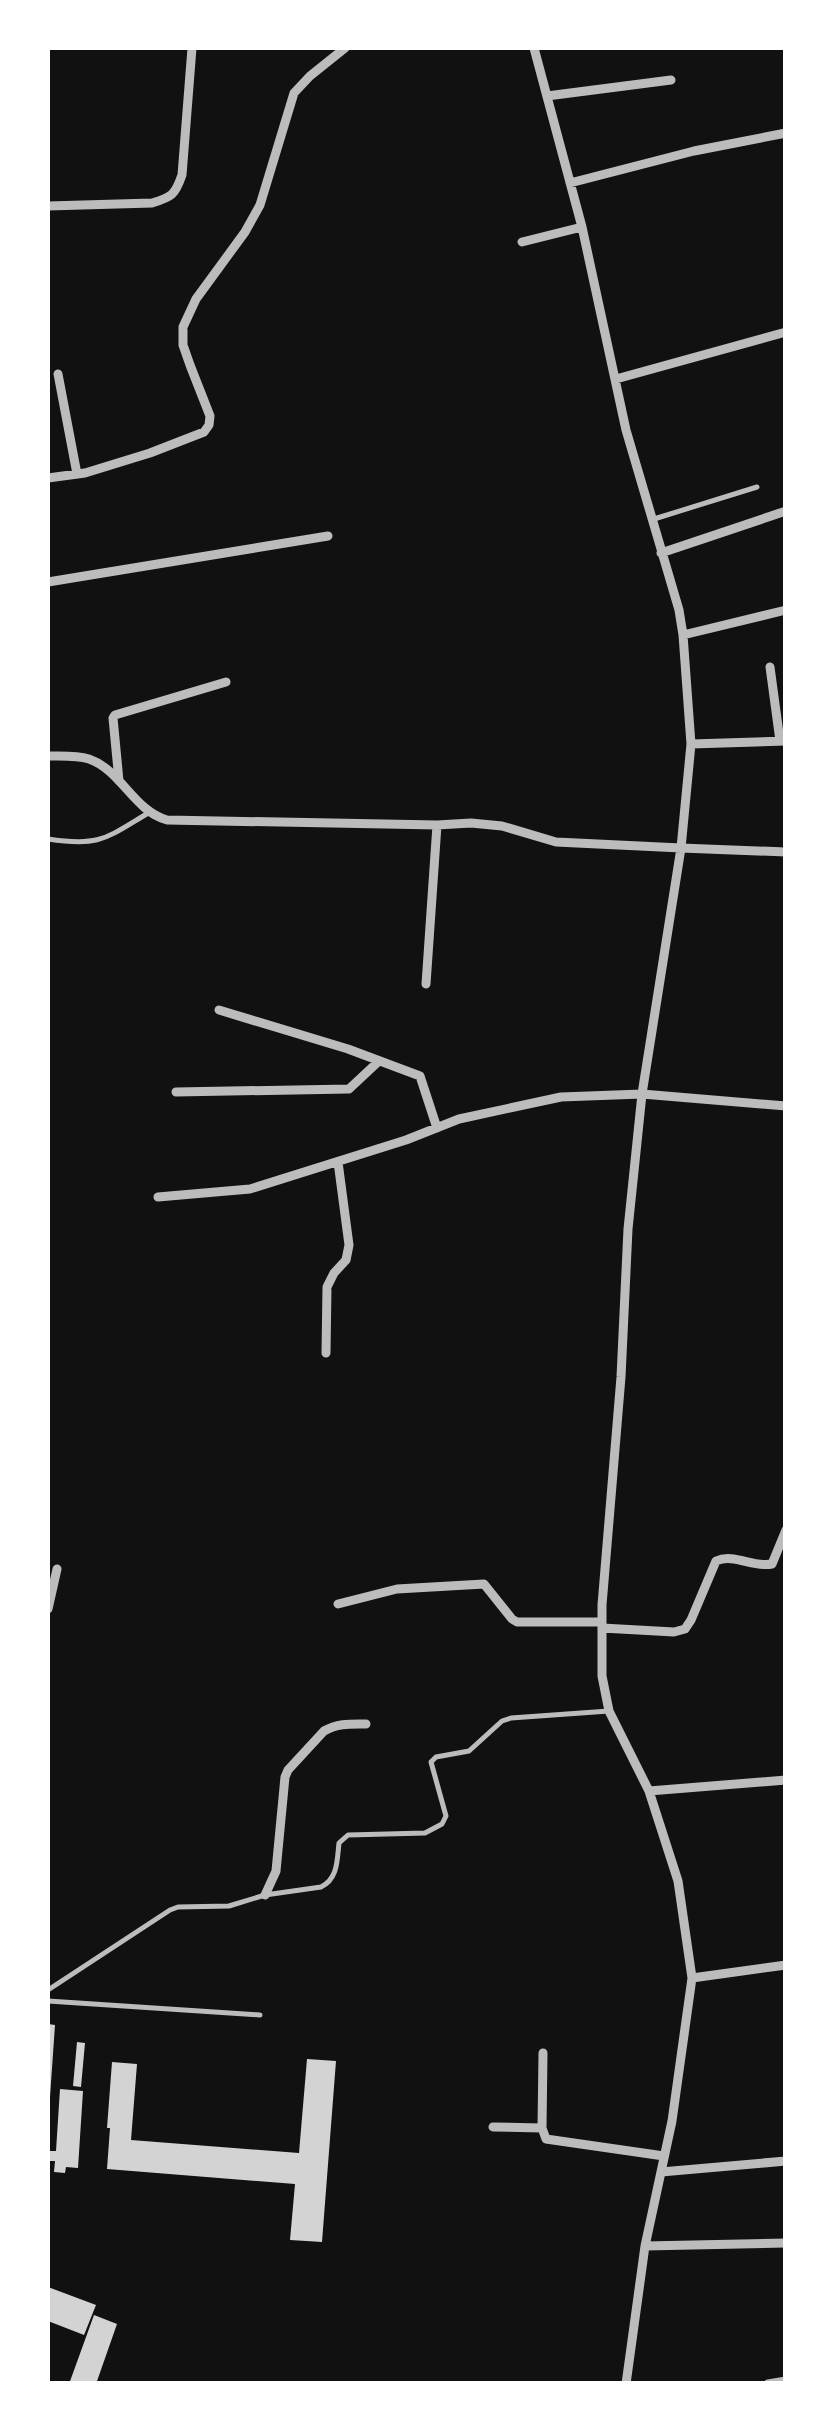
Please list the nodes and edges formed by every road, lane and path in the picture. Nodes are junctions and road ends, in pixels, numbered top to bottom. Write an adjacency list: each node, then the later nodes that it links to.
1 (192, 48): 8 (street)
2 (345, 48): 14 (street)
3 (534, 48): 5 (street)
4 (671, 80): 5 (street)
5 (547, 96): 7 (street)
6 (786, 133): 7 (street)
7 (570, 183): 9 (street)
8 (48, 206)
9 (582, 227): 10 (street); 13 (street)
10 (522, 242)
11 (786, 332): 13 (street)
12 (58, 374): 14 (street)
13 (616, 379): 18 (street)
14 (77, 474): 15 (street)
15 (48, 478)
16 (757, 487): 18 (lane)
17 (786, 511): 20 (street)
18 (652, 520): 20 (street)
19 (328, 536): 21 (street)
20 (661, 554): 23 (street)
21 (48, 582)
22 (786, 610): 23 (street)
23 (684, 635): 27 (street)
24 (770, 667): 26 (street)
25 (226, 682): 29 (street)
26 (783, 741): 27 (street)
27 (691, 744): 33 (street)
28 (48, 756): 29 (street)
29 (118, 781): 30 (street)
30 (150, 812): 31 (street); 32 (lane)
31 (437, 825): 33 (street); 35 (street)
32 (48, 839)
33 (681, 848): 34 (street); 39 (street)
34 (786, 852)
35 (426, 984)
36 (219, 1010): 37 (street)
37 (379, 1061): 38 (street); 41 (street)
38 (176, 1092)
39 (642, 1094): 40 (street); 41 (street); 49 (street)
40 (786, 1106)
41 (437, 1128): 42 (street)
42 (338, 1162): 43 (street); 44 (street)
43 (158, 1197)
44 (326, 1354)
45 (786, 1530): 49 (street)
46 (56, 1570): 48 (street)
47 (338, 1604): 49 (street)
48 (48, 1609)
49 (602, 1625): 50 (street)
50 (609, 1712): 53 (street); 54 (lane)
51 (366, 1724): 54 (street)
52 (786, 1780): 53 (street)
53 (649, 1791): 56 (street)
54 (265, 1895): 57 (lane)
55 (786, 1965): 56 (street)
56 (692, 1978): 63 (street)
57 (48, 1990)
58 (48, 2001): 59 (lane)
59 (260, 2015)
60 (543, 2053): 62 (street)
61 (493, 2127): 62 (street)
62 (542, 2128): 63 (street)
63 (664, 2156): 65 (street)
64 (786, 2161): 65 (street)
65 (661, 2172): 67 (street)
66 (786, 2242): 67 (street)
67 (646, 2246): 69 (street)
68 (786, 2381): 70 (street)
69 (626, 2384)
70 (768, 2384)

